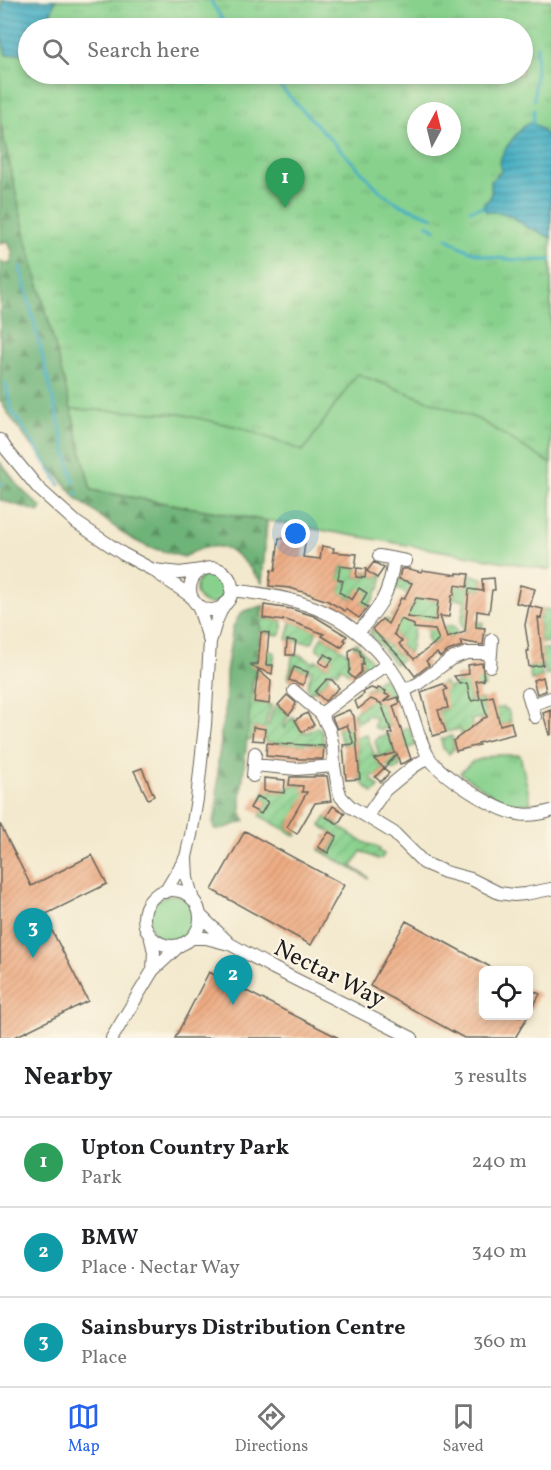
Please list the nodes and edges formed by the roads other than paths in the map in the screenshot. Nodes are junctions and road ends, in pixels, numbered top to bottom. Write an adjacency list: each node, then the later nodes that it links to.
1 (0, 440): 3 (street)
2 (379, 556): 8 (street)
3 (153, 570): 4 (street); 6 (street)
4 (201, 570): 5 (street); 6 (street)
5 (231, 590): 7 (street); 8 (street)
6 (195, 601): 7 (street); 10 (street)
7 (224, 604): 10 (street)
8 (358, 633): 11 (street)
9 (492, 640): 13 (street)
10 (210, 642): 22 (street)
11 (387, 664): 13 (street); 15 (street)
12 (294, 691): 15 (street)
13 (404, 691): 17 (street)
14 (551, 698): 16 (street)
15 (321, 714): 19 (street)
16 (535, 717)
17 (429, 757): 20 (street); 21 (street)
18 (254, 765): 19 (street)
19 (334, 766): 21 (street)
20 (551, 811)
21 (367, 816): 23 (street)
22 (186, 857): 24 (street); 25 (street)
23 (551, 889)
24 (165, 892): 25 (street); 27 (street)
25 (194, 900): 26 (street)
26 (200, 915): 28 (street); 30 (street, Nectar Way)
27 (150, 935): 29 (street); 31 (street)
28 (192, 938): 29 (street); 30 (street, Nectar Way)
29 (181, 944): 31 (street)
30 (230, 944): 33 (street, Nectar Way)
31 (153, 970): 32 (street)
32 (112, 1038)
33 (412, 1038)

